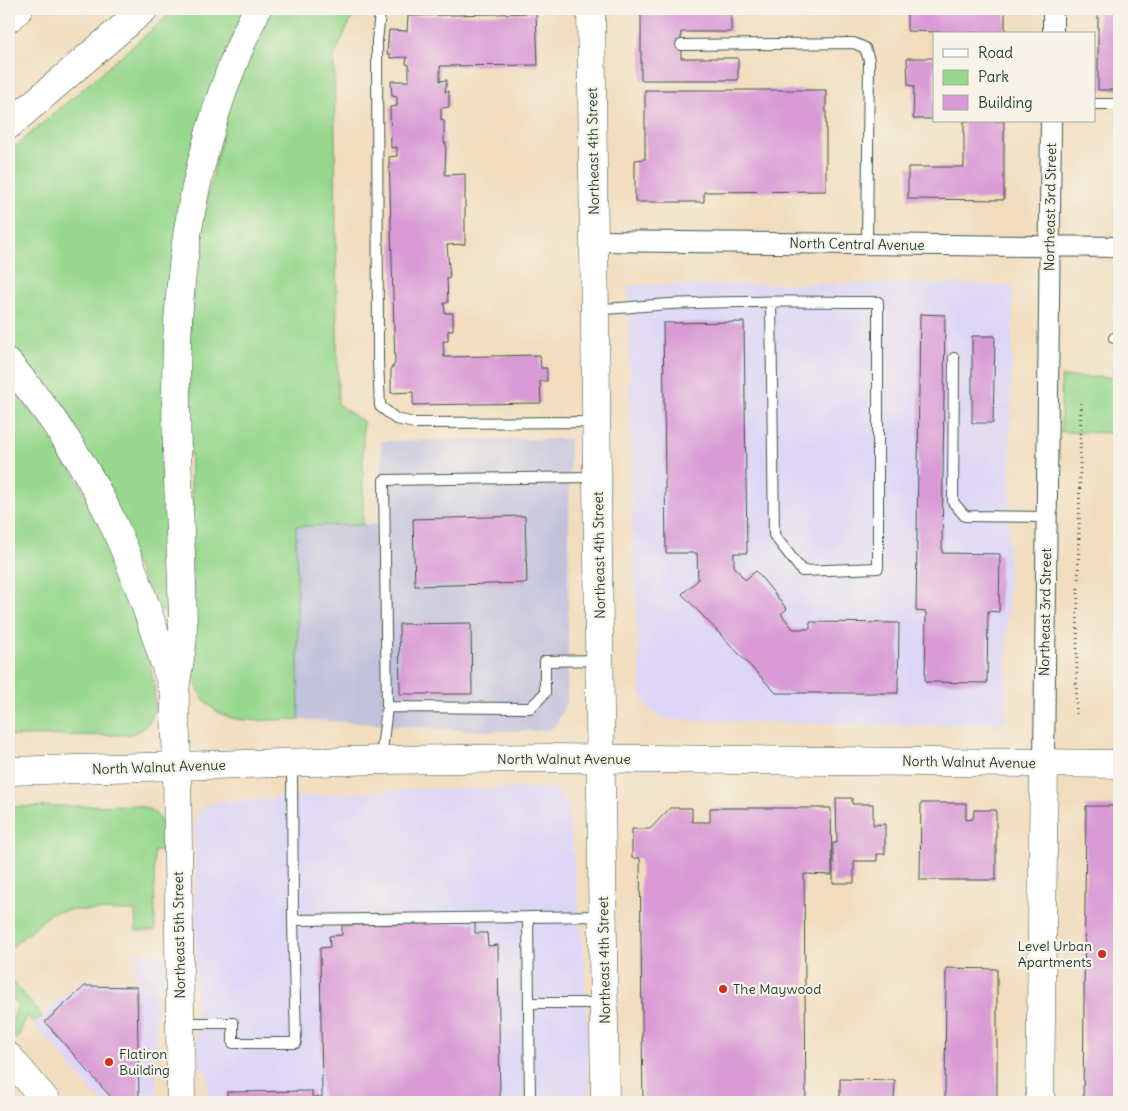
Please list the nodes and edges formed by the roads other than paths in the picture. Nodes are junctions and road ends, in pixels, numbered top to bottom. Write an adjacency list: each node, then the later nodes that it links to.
1 (11, 9): 8 (main road)
2 (19, 9): 9 (main road)
3 (144, 9): 15 (main road)
4 (257, 9): 28 (main road)
5 (386, 9): 24 (lane)
6 (591, 9): 16 (main road, Northeast 4th Street)
7 (1053, 9): 10 (street)
8 (9, 13)
9 (9, 18)
10 (1053, 32)
11 (681, 45): 17 (lane)
12 (1096, 104): 13 (lane)
13 (1119, 104)
14 (1052, 122): 18 (street, Northeast 3rd Street)
15 (9, 125)
16 (594, 241): 17 (street, North Central Avenue); 21 (main road, Northeast 4th Street)
17 (868, 244): 18 (street, North Central Avenue)
18 (1049, 246): 19 (street, North Central Avenue); 26 (street, Northeast 3rd Street)
19 (1119, 247)
20 (772, 302): 20 (lane); 21 (lane)
21 (595, 309): 24 (main road, Northeast 4th Street)
22 (954, 358): 26 (lane)
23 (9, 364): 28 (main road)
24 (597, 422): 25 (main road, Northeast 4th Street)
25 (598, 477): 27 (main road, Northeast 4th Street); 29 (lane)
26 (1046, 517): 33 (street, Northeast 3rd Street)
27 (600, 660): 29 (lane); 30 (main road, Northeast 4th Street)
28 (175, 694): 35 (main road, Northeast 5th Street)
29 (387, 707): 31 (lane)
30 (601, 758): 31 (main road, North Walnut Avenue); 33 (main road, North Walnut Avenue); 37 (main road, Northeast 4th Street)
31 (381, 760): 32 (main road, North Walnut Avenue)
32 (292, 762): 35 (main road, North Walnut Avenue); 39 (lane)
33 (1044, 763): 34 (main road, North Walnut Avenue); 48 (main road, Northeast 3rd Street)
34 (1119, 764)
35 (177, 767): 36 (main road, North Walnut Avenue); 42 (main road, Northeast 5th Street)
36 (9, 771)
37 (603, 916): 38 (lane); 40 (main road, Northeast 4th Street)
38 (528, 917): 39 (lane); 41 (lane)
39 (294, 920): 42 (lane)
40 (604, 1003): 41 (lane); 47 (main road, Northeast 4th Street)
41 (529, 1004): 46 (lane)
42 (180, 1023): 45 (main road, Northeast 5th Street)
43 (9, 1057): 44 (main road)
44 (47, 1102)
45 (182, 1102)
46 (530, 1102)
47 (605, 1102)
48 (1040, 1102)

